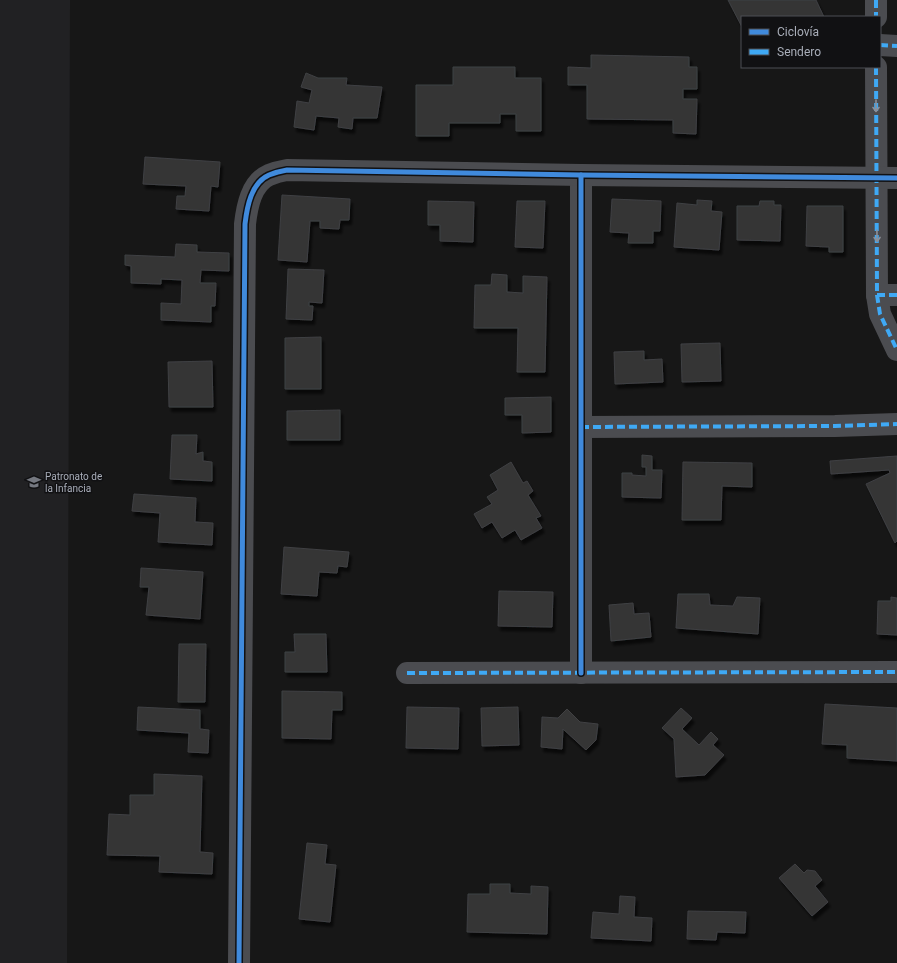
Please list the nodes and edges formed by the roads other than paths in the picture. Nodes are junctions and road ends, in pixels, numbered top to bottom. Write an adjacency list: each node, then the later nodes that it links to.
1 (876, 0): 2 (street)
2 (876, 16)
3 (881, 45): 4 (street)
4 (897, 46)
5 (876, 68): 7 (street, one-way to 7)
6 (581, 175): 7 (street); 11 (street); 15 (street)
7 (887, 177): 8 (street, one-way to 8)
8 (887, 295): 9 (street)
9 (897, 350)
10 (897, 424): 11 (street)
11 (581, 427): 14 (street)
12 (897, 672): 14 (street)
13 (408, 673): 14 (street)
14 (581, 673)
15 (239, 963)

